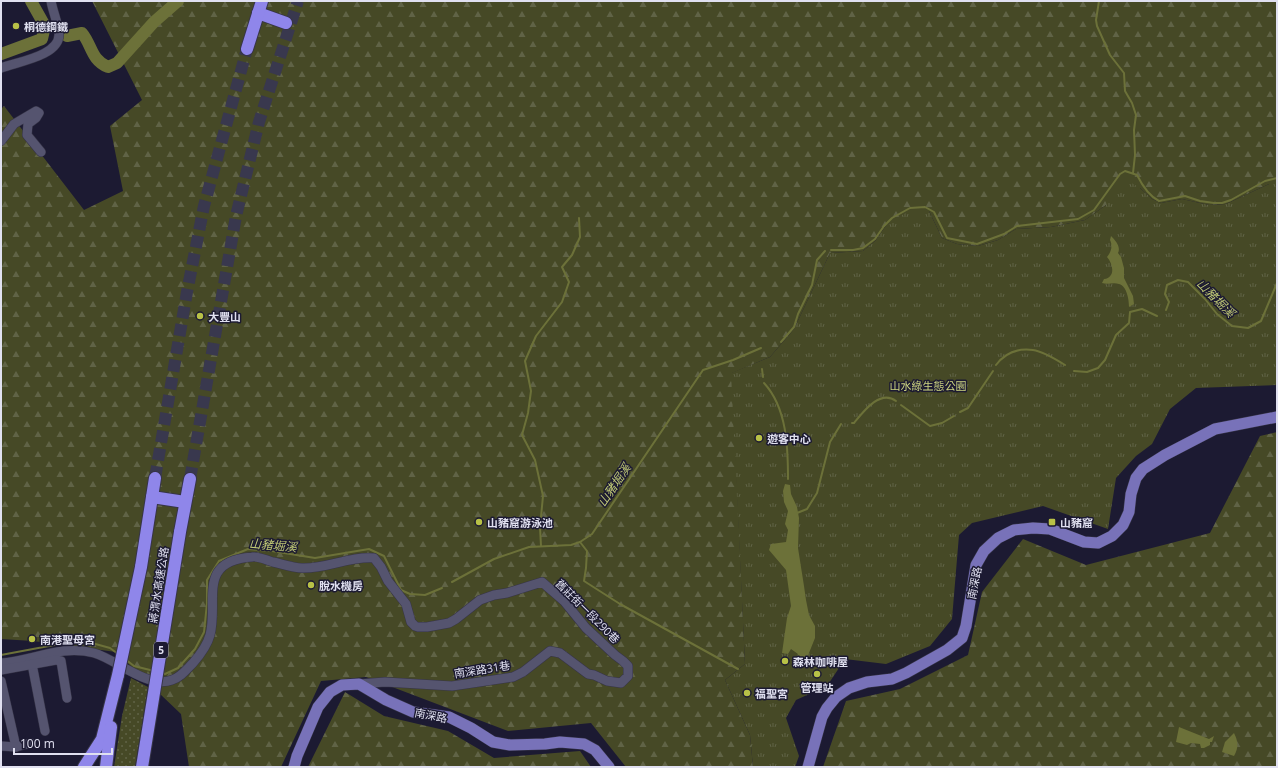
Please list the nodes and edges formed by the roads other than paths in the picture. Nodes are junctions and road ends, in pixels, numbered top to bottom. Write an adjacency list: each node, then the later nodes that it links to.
1 (51, 1): 6 (street)
2 (262, 1): 3 (highway)
3 (258, 13): 4 (highway); 5 (highway)
4 (286, 23)
5 (247, 49)
6 (1, 68)
7 (1, 141): 8 (street)
8 (41, 152)
9 (1277, 417): 31 (main road, 南深路)
10 (155, 478): 12 (highway, 蔣渭水高速公路)
11 (190, 478): 13 (highway, 蔣渭水高速公路 / 5)
12 (152, 497): 13 (highway); 17 (highway, 蔣渭水高速公路, bridge)
13 (185, 502): 28 (highway, 蔣渭水高速公路 / 5, bridge)
14 (1, 663): 18 (street, 舊莊街一段290巷)
15 (32, 664): 16 (street); 21 (street); 22 (street)
16 (1, 670)
17 (118, 675): 26 (highway); 27 (highway)
18 (594, 675): 20 (street, 南深路31巷)
19 (1, 681): 25 (street)
20 (360, 684): 29 (main road); 30 (main road, 南深路)
21 (67, 698)
22 (45, 731)
23 (31, 743): 25 (street)
24 (1, 746): 25 (street)
25 (16, 746)
26 (84, 767)
27 (106, 767)
28 (142, 767)
29 (294, 767)
30 (609, 767)
31 (808, 767)

